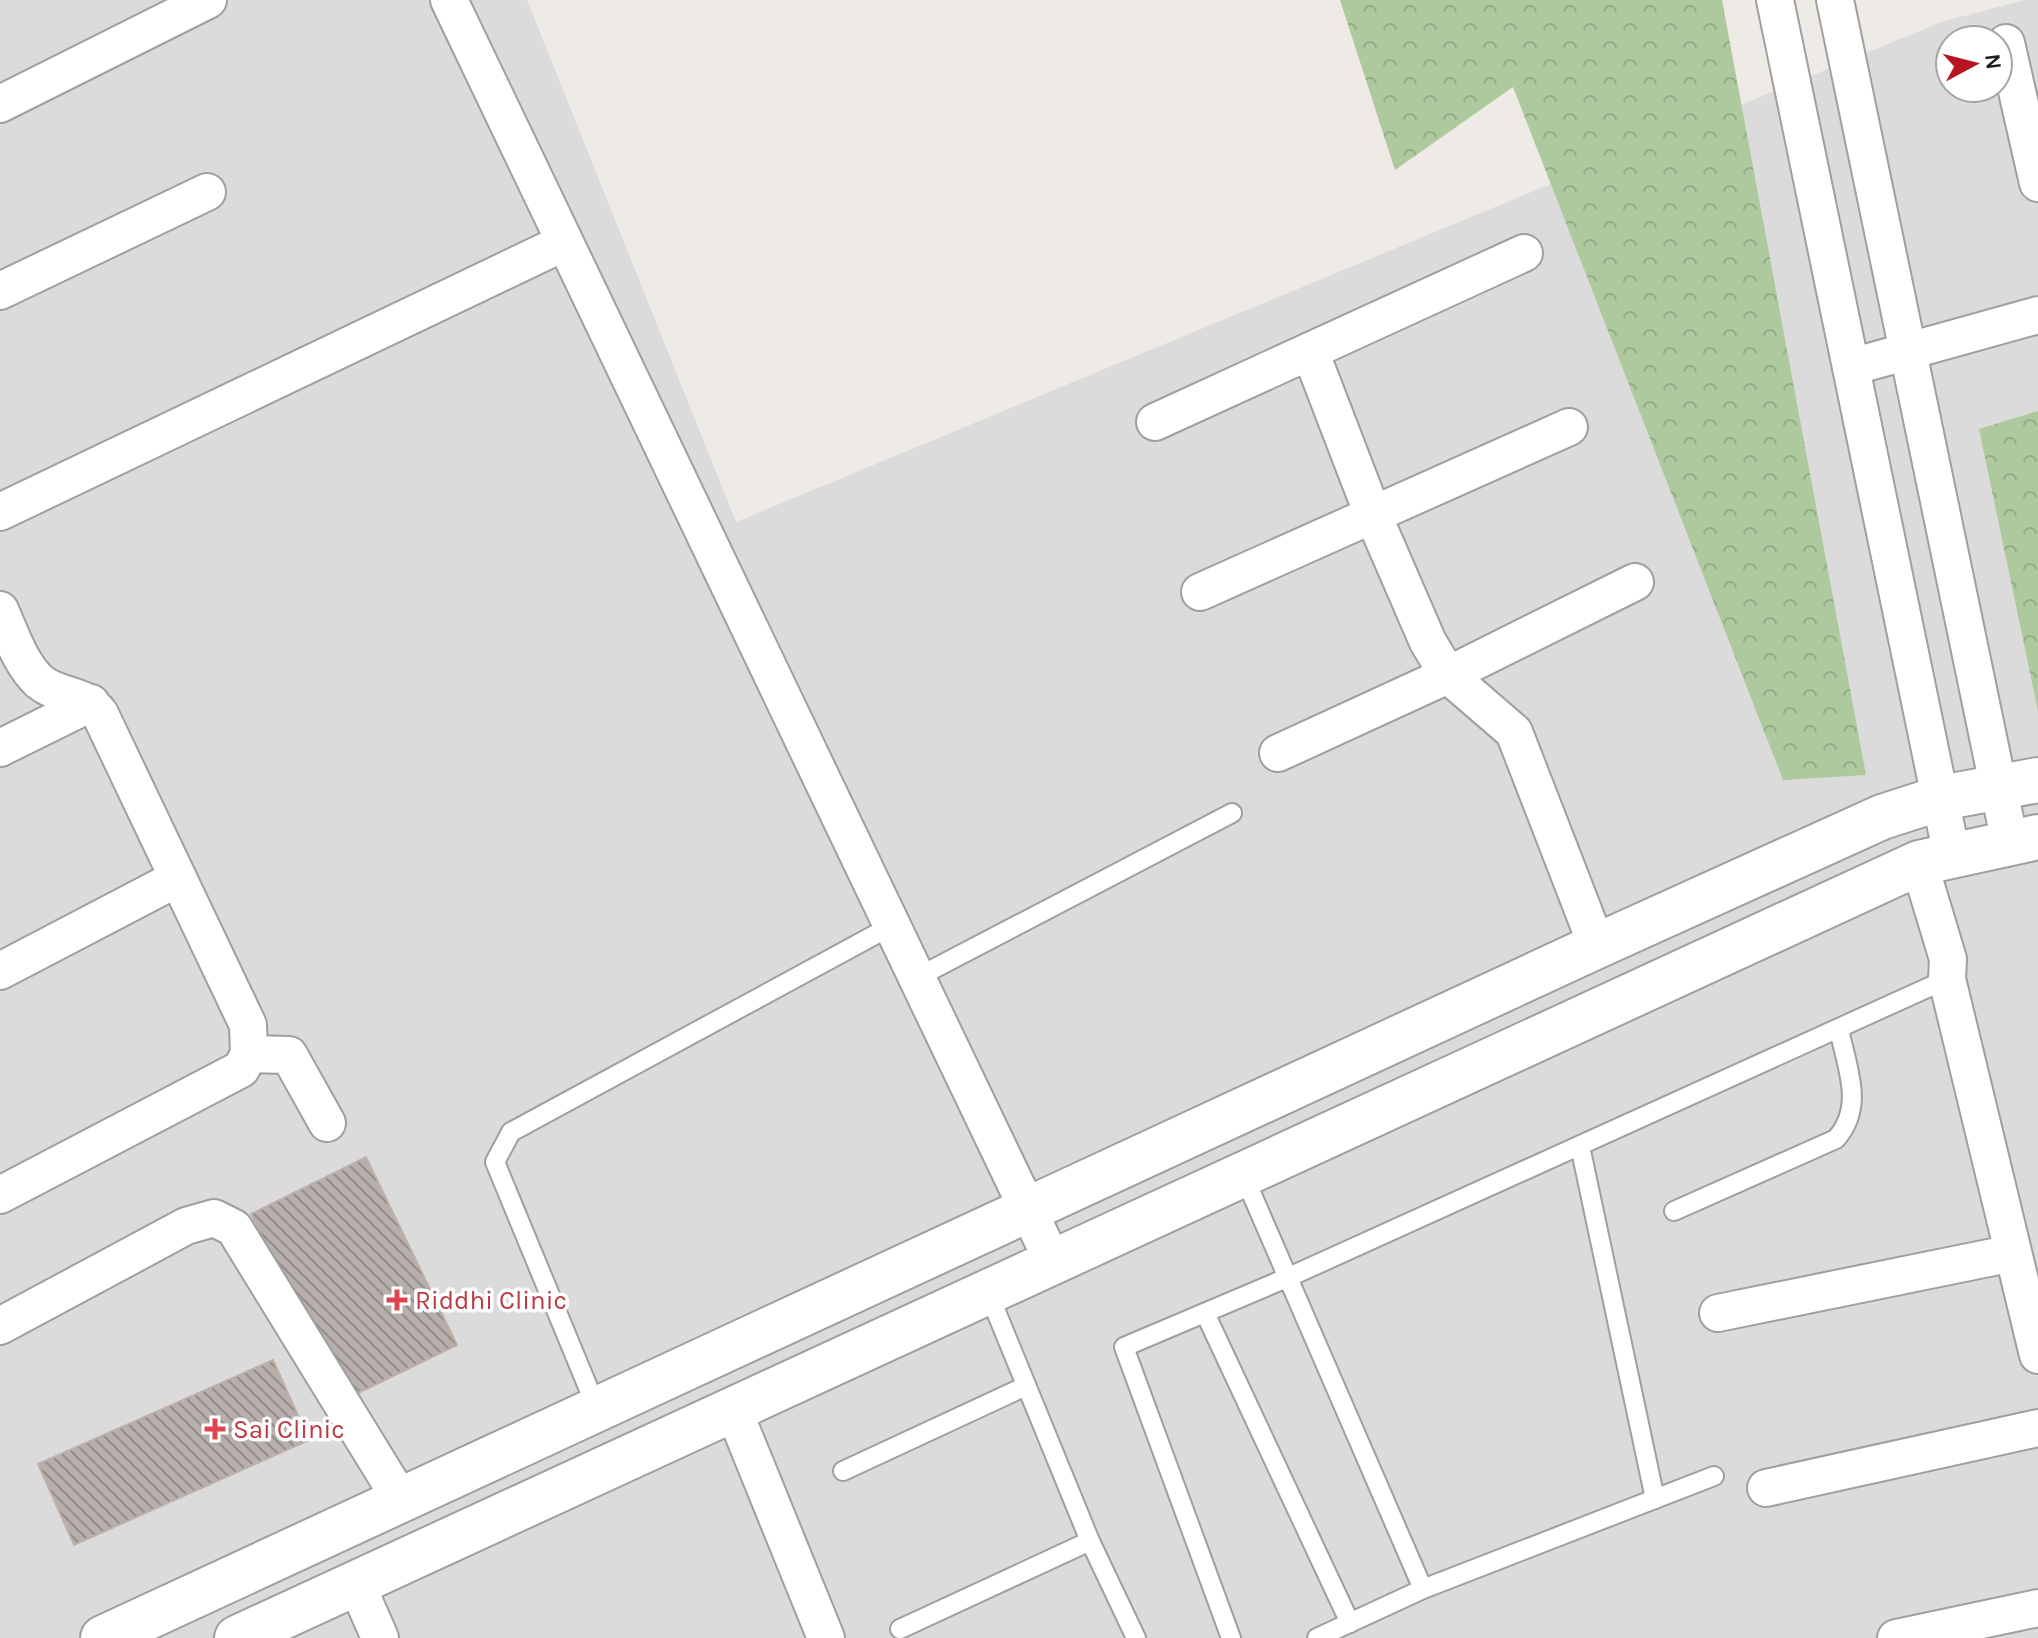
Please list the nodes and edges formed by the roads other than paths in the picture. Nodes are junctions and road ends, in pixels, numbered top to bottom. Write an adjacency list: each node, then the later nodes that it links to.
1 (208, 0): 6 (street)
2 (449, 0): 9 (street)
3 (1775, 0): 15 (street)
4 (1835, 0): 13 (street)
5 (2014, 78): 7 (street)
6 (2, 97)
7 (2038, 183)
8 (207, 192): 11 (street)
9 (563, 243): 18 (street); 33 (street)
10 (1524, 253): 14 (street)
11 (0, 291)
12 (2038, 315): 13 (street)
13 (1908, 349): 15 (street); 27 (street)
14 (1310, 351): 16 (street); 19 (street)
15 (1851, 367): 28 (street)
16 (1155, 422)
17 (1569, 427): 19 (street)
18 (0, 512)
19 (1373, 515): 21 (street); 23 (street)
20 (1635, 582): 23 (street)
21 (1200, 592)
22 (0, 610): 24 (street)
23 (1448, 675): 26 (street); 34 (street)
24 (91, 703): 25 (street); 32 (street)
25 (0, 748)
26 (1278, 753)
27 (2019, 784): 28 (street); 30 (street)
28 (1941, 798): 31 (street); 34 (street)
29 (1232, 813): 36 (lane)
30 (2024, 840): 31 (street)
31 (1936, 860): 37 (street); 42 (street)
32 (178, 878): 35 (street); 39 (street)
33 (893, 925): 36 (street); 55 (lane)
34 (1597, 946): 44 (street)
35 (0, 971)
36 (918, 977): 44 (street)
37 (1947, 979): 38 (lane); 46 (street)
38 (1839, 1029): 41 (lane); 45 (lane)
39 (249, 1054): 40 (street); 43 (street)
40 (327, 1123)
41 (1580, 1146): 48 (lane); 61 (lane)
42 (1243, 1174): 47 (street); 48 (lane)
43 (0, 1195)
44 (1029, 1209): 47 (street); 55 (street)
45 (1674, 1211)
46 (2013, 1253): 51 (street); 53 (street)
47 (1053, 1262): 49 (street)
48 (1289, 1277): 50 (lane); 65 (lane)
49 (988, 1292): 54 (lane); 56 (street)
50 (1205, 1313): 67 (lane); 74 (lane)
51 (1718, 1313)
52 (0, 1326): 62 (street)
53 (2038, 1355)
54 (1026, 1386): 58 (lane); 63 (lane)
55 (597, 1409): 62 (street)
56 (733, 1409): 64 (street); 72 (street)
57 (2038, 1428): 60 (street)
58 (843, 1471)
59 (1714, 1476): 61 (lane)
60 (1766, 1488)
61 (1655, 1499): 65 (lane)
62 (401, 1500): 69 (street)
63 (1090, 1541): 68 (lane); 73 (lane)
64 (356, 1583): 70 (street); 71 (street)
65 (1423, 1589): 67 (lane)
66 (2038, 1608): 76 (street)
67 (1350, 1623): 75 (lane)
68 (900, 1629)
69 (103, 1638)
70 (237, 1638)
71 (380, 1638)
72 (826, 1638)
73 (1136, 1638)
74 (1231, 1638)
75 (1317, 1638)
76 (1896, 1638)

